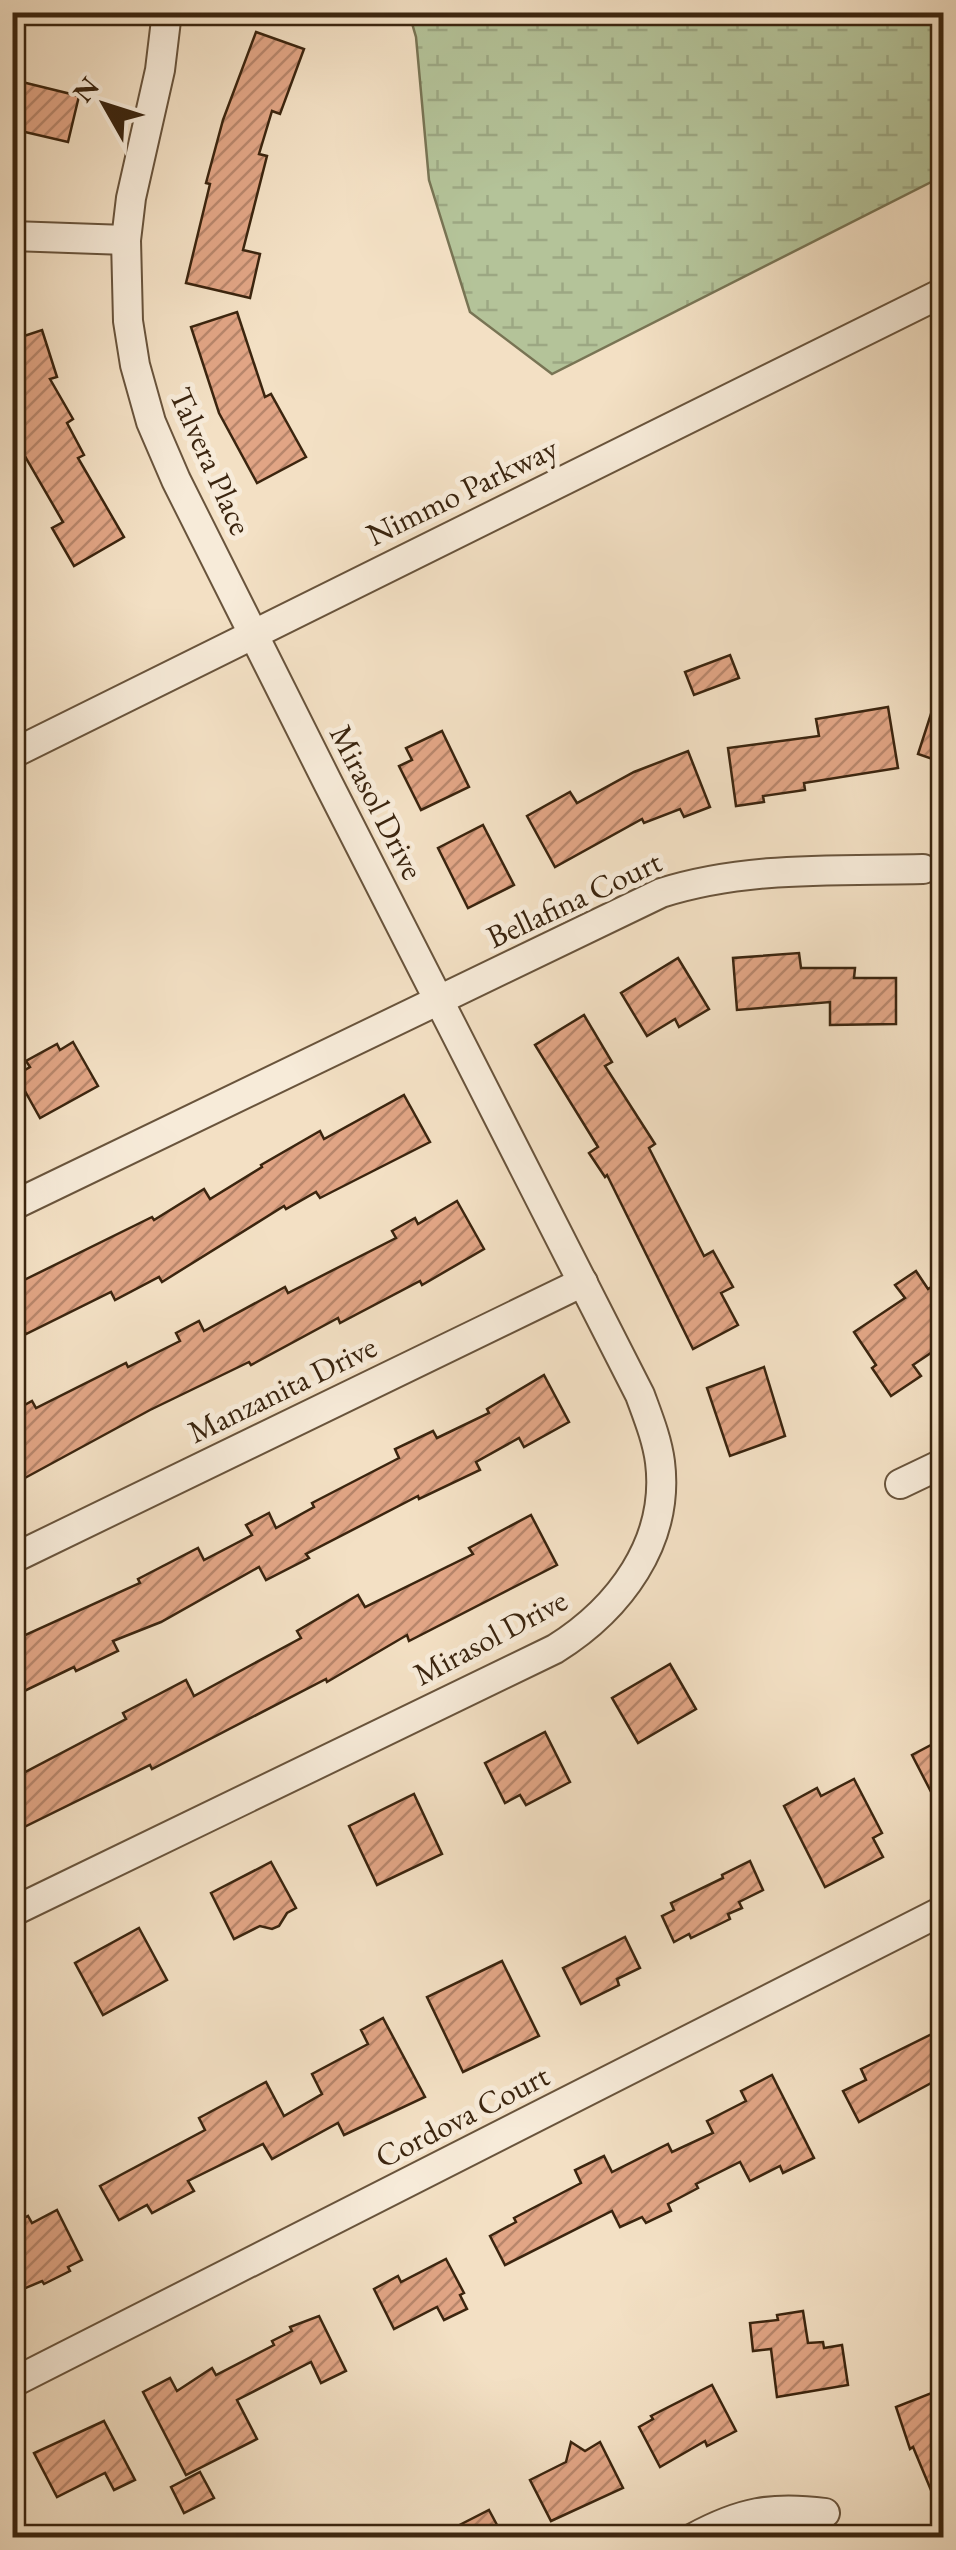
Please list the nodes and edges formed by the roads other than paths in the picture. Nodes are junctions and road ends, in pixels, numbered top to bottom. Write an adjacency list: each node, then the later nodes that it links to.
1 (168, 12): 3 (street, Talvera Place)
2 (12, 236): 3 (street)
3 (126, 240): 5 (street, Talvera Place)
4 (944, 292): 5 (street, Nimmo Parkway)
5 (253, 634): 6 (street, Nimmo Parkway); 8 (street, Mirasol Drive)
6 (12, 754)
7 (923, 869): 8 (street, Bellafina Court)
8 (439, 1000): 9 (street); 10 (street, Mirasol Drive)
9 (12, 1206)
10 (583, 1282): 13 (street, Manzanita Drive); 15 (street, Mirasol Drive)
11 (944, 1463): 12 (street)
12 (900, 1484)
13 (12, 1559)
14 (944, 1910): 16 (street, Cordova Court)
15 (12, 1912)
16 (12, 2383)
17 (826, 2513): 18 (street)
18 (693, 2538)

